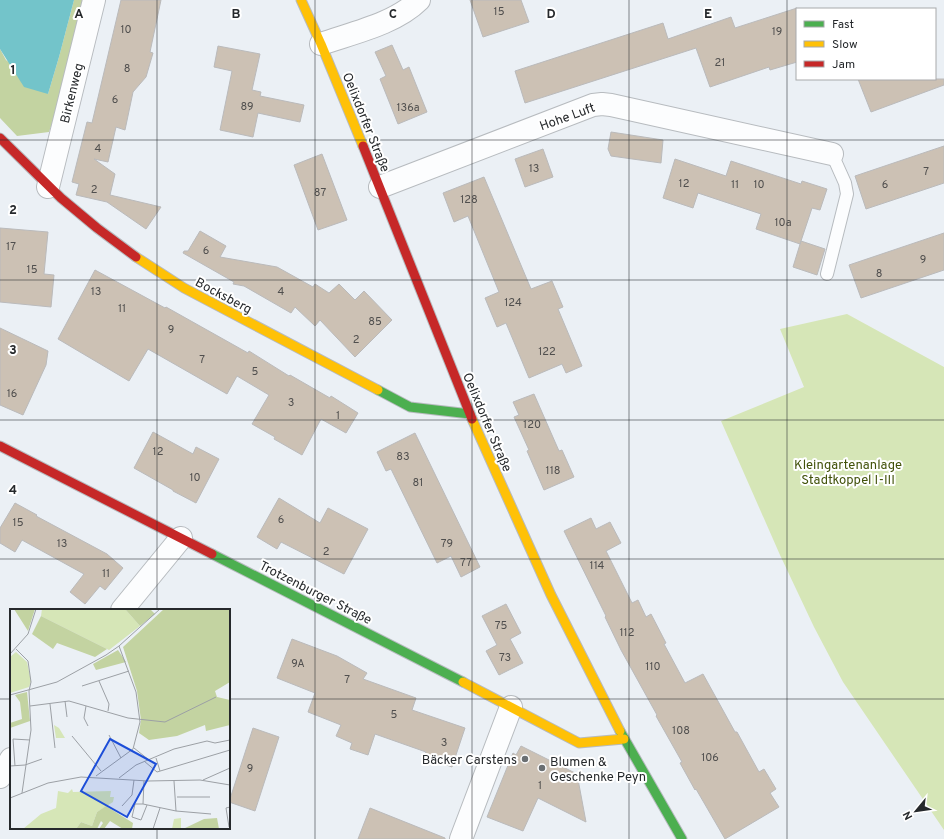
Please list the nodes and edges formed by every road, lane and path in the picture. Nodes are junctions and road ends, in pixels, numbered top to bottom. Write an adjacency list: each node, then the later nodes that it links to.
1 (94, 0): 7 (street, Birkenweg)
2 (301, 0): 4 (street, Oelixdorfer Straße)
3 (419, 0): 4 (street)
4 (321, 44): 8 (street, Oelixdorfer Straße)
5 (0, 138): 7 (street, Bocksberg)
6 (832, 154): 8 (street, Hohe Luft); 9 (lane)
7 (48, 187): 10 (street, Bocksberg)
8 (380, 187): 10 (street, Oelixdorfer Straße)
9 (827, 274)
10 (470, 414): 15 (street, Oelixdorfer Straße)
11 (0, 446): 12 (street, Trotzenburger Straße)
12 (181, 538): 13 (street); 14 (street, Trotzenburger Straße)
13 (123, 609)
14 (512, 708): 15 (street, Trotzenburger Straße); 18 (street)
15 (624, 739): 19 (street, Oelixdorfer Straße)
16 (10, 761): 17 (street)
17 (0, 777)
18 (461, 839)
19 (682, 839)

